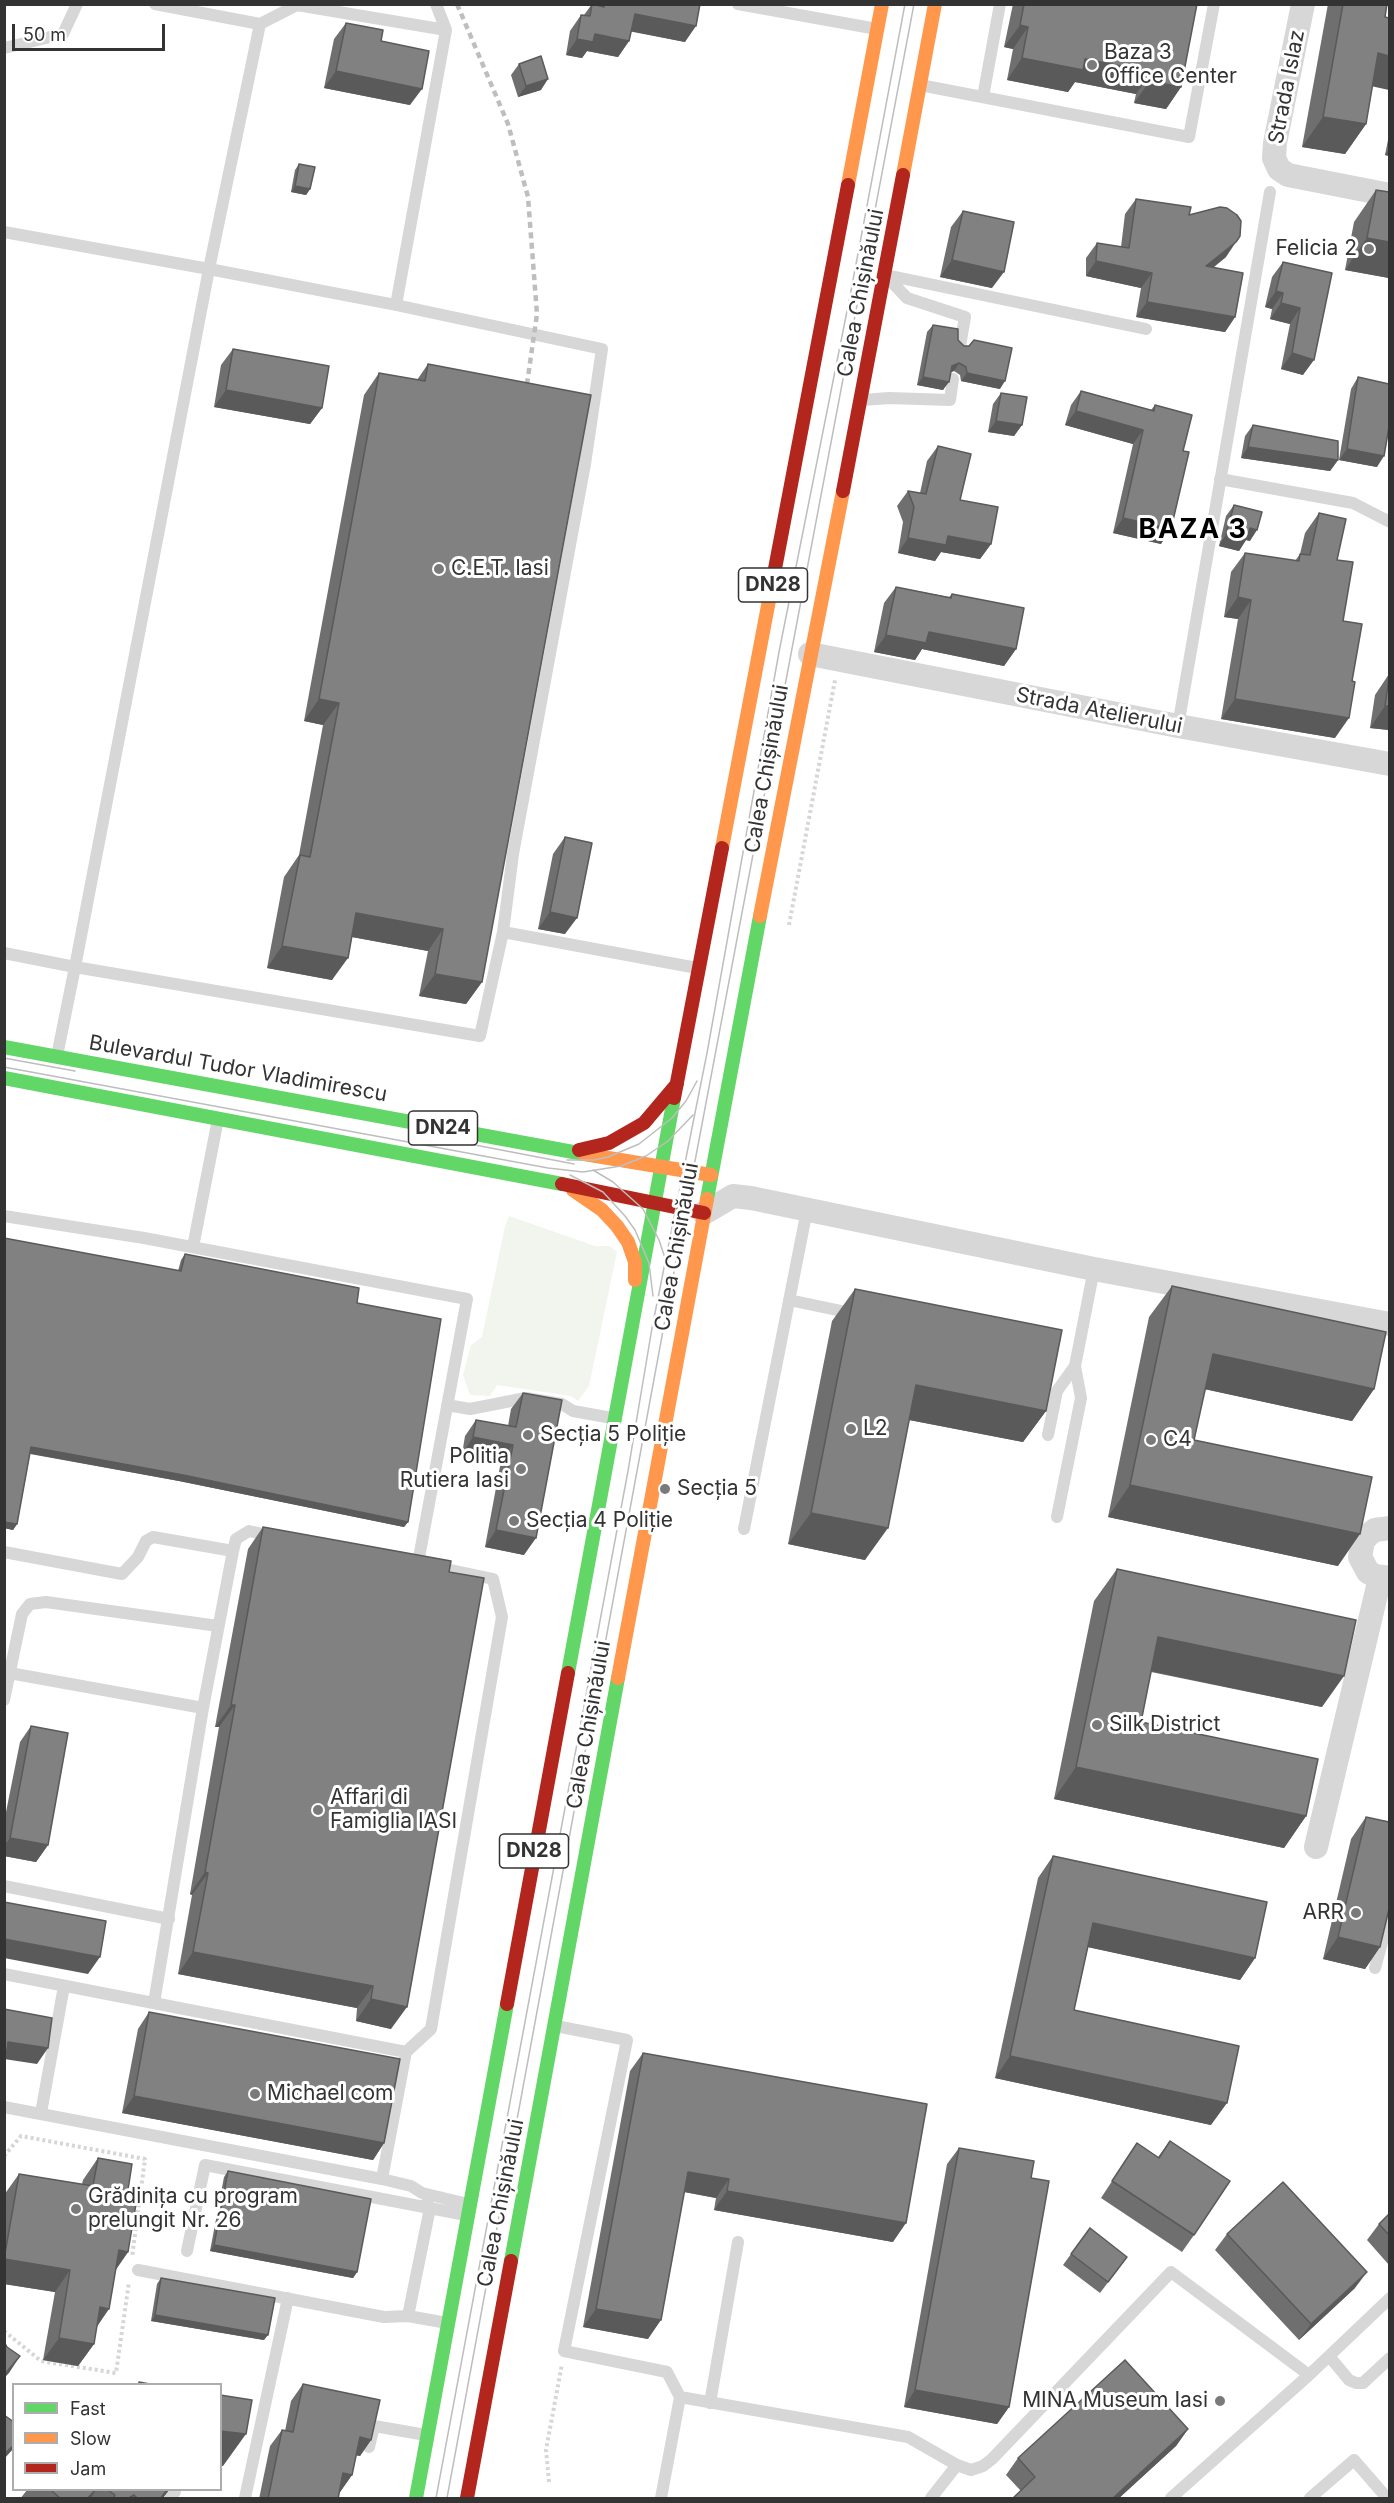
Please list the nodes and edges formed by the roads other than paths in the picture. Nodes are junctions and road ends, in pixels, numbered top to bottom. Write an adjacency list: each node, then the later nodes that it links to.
1 (77, 4): 13 (lane)
2 (155, 4): 10 (lane)
3 (436, 4): 11 (lane)
4 (738, 4): 12 (lane)
5 (882, 4): 12 (main road, Calea Chișinăului / DN28)
6 (935, 4): 14 (main road, Calea Chișinăului / DN28)
7 (1000, 4): 15 (lane)
8 (1214, 4): 15 (lane)
9 (1303, 4): 17 (street, Strada Islaz)
10 (260, 24): 11 (lane); 19 (lane)
11 (446, 30): 21 (lane)
12 (878, 30): 34 (main road, Calea Chișinăului / DN28)
13 (4, 48)
14 (920, 85): 15 (lane); 20 (main road, Calea Chișinăului / DN28)
15 (983, 97)
16 (1270, 192): 26 (lane)
17 (1389, 195)
18 (4, 232): 19 (lane)
19 (209, 269): 21 (lane); 33 (lane)
20 (885, 275): 22 (lane); 23 (lane); 25 (main road, Calea Chișinăului / DN28)
21 (396, 305): 31 (lane)
22 (1146, 329)
23 (960, 346)
24 (953, 379): 25 (lane)
25 (862, 400): 28 (main road, Calea Chișinăului / DN28)
26 (1220, 479): 27 (lane); 29 (lane)
27 (1389, 522)
28 (810, 654): 29 (street, Strada Atelierului); 42 (main road, Calea Chișinăului / DN28)
29 (1178, 726): 30 (street, Strada Atelierului)
30 (1389, 764)
31 (503, 932): 33 (lane); 34 (lane)
32 (4, 953): 33 (lane)
33 (75, 967): 36 (lane)
34 (701, 969): 38 (main road, Calea Chișinăului / DN28)
35 (4, 1047): 36 (main road, Bulevardul Tudor Vladimirescu / DN24)
36 (53, 1071): 37 (main road, Bulevardul Tudor Vladimirescu / DN24); 39 (main road, Bulevardul Tudor Vladimirescu / DN24); 39 (main road, Bulevardul Tudor Vladimirescu / DN24)
37 (4, 1078)
38 (680, 1080): 40 (main road); 41 (main road, Calea Chișinăului / DN28)
39 (222, 1102): 40 (main road, Bulevardul Tudor Vladimirescu / DN24); 43 (main road, Bulevardul Tudor Vladimirescu / DN24); 49 (lane)
40 (568, 1151): 41 (main road, Bulevardul Tudor Vladimirescu / DN24)
41 (663, 1166): 42 (main road, Bulevardul Tudor Vladimirescu / DN24); 45 (main road, Calea Chișinăului / DN28)
42 (711, 1174): 44 (street); 47 (main road, Calea Chișinăului / DN28)
43 (561, 1183): 45 (main road, Bulevardul Tudor Vladimirescu / DN24); 52 (main road)
44 (734, 1196): 46 (street); 47 (street)
45 (655, 1203): 47 (main road, Bulevardul Tudor Vladimirescu / DN24); 52 (main road, Calea Chișinăului / DN28)
46 (807, 1210): 50 (street); 51 (lane)
47 (704, 1214): 78 (main road, Calea Chișinăului / DN28)
48 (4, 1216): 49 (lane)
49 (193, 1247): 56 (lane)
50 (1094, 1269): 54 (street); 55 (lane)
51 (789, 1300): 53 (lane); 61 (lane)
52 (634, 1311): 57 (main road, Calea Chișinăului / DN28)
53 (865, 1316)
54 (1389, 1324)
55 (1075, 1366): 58 (lane); 59 (lane)
56 (447, 1405): 57 (lane); 79 (lane)
57 (616, 1418): 85 (main road, Calea Chișinăului / DN28)
58 (1048, 1434)
59 (1057, 1516)
60 (1389, 1528): 65 (street)
61 (744, 1529)
62 (282, 1538): 63 (lane)
63 (233, 1551): 64 (lane); 66 (lane)
64 (4, 1552)
65 (1384, 1578): 70 (street)
66 (218, 1626): 67 (lane); 69 (lane)
67 (7, 1672): 68 (lane); 69 (lane)
68 (4, 1700)
69 (203, 1708): 73 (lane)
70 (1316, 1847)
71 (4, 1886): 73 (lane)
72 (1389, 1913): 74 (lane)
73 (169, 1919): 77 (lane)
74 (1375, 1968)
75 (4, 1974): 76 (lane)
76 (64, 1986): 77 (lane); 81 (lane)
77 (154, 2003): 79 (lane)
78 (555, 2026): 96 (lane); 103 (main road, Calea Chișinăului / DN28)
79 (406, 2052): 82 (lane)
80 (4, 2107): 81 (lane)
81 (41, 2113): 82 (lane)
82 (382, 2179): 83 (lane)
83 (422, 2193): 84 (lane); 85 (lane)
84 (430, 2208): 85 (lane); 87 (lane); 91 (lane)
85 (470, 2210): 92 (main road, Calea Chișinăului / DN28)
86 (738, 2242): 97 (lane)
87 (187, 2251)
88 (138, 2270): 89 (lane)
89 (288, 2298): 91 (lane); 101 (lane)
90 (1389, 2298): 93 (lane)
91 (408, 2316): 92 (lane)
92 (448, 2323): 98 (main road, Calea Chișinăului / DN28)
93 (1329, 2356): 94 (lane); 95 (lane)
94 (1389, 2358)
95 (1309, 2375): 100 (lane); 106 (lane)
96 (680, 2397): 97 (lane); 104 (lane)
97 (710, 2403): 100 (lane)
98 (427, 2435): 99 (lane); 102 (main road, Calea Chișinăului / DN28)
99 (369, 2447)
100 (957, 2465): 105 (lane)
101 (245, 2499)
102 (416, 2499)
103 (467, 2499)
104 (661, 2499)
105 (931, 2499)
106 (1171, 2499)
107 (1310, 2499): 108 (lane)
108 (1387, 2499)

